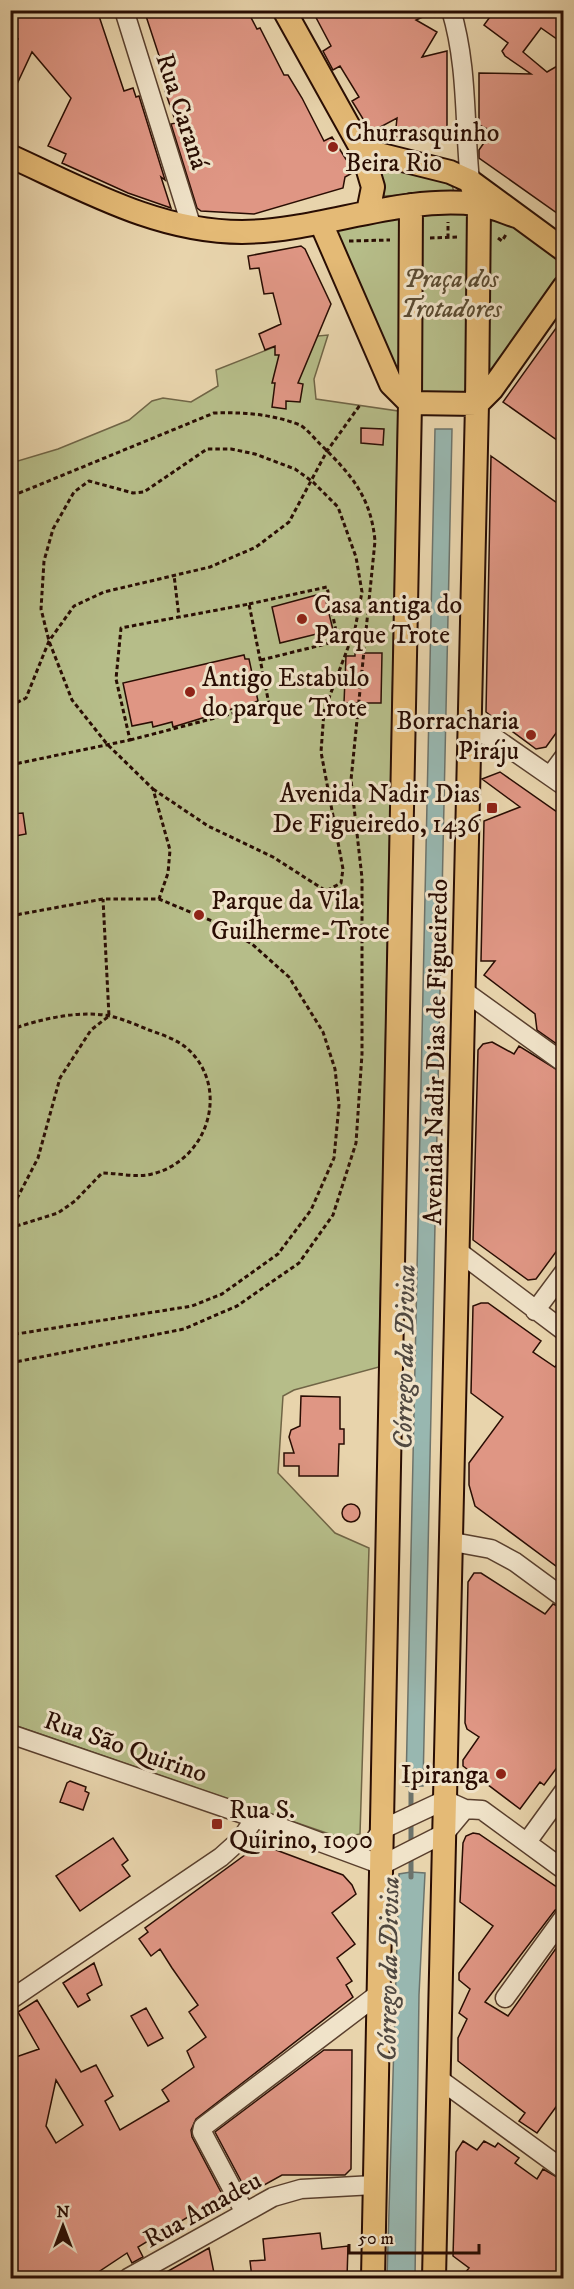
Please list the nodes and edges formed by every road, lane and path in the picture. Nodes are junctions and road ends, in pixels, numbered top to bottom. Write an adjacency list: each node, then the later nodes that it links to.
1 (124, 10): 12 (street, Rua Caraná)
2 (284, 10): 4 (main road)
3 (451, 10): 6 (street, Avenida Nadir Dias de Figueiredo)
4 (362, 150): 6 (main road); 9 (main road)
5 (10, 156): 12 (main road)
6 (470, 181): 8 (main road, Avenida Nadir Dias de Figueiredo); 11 (main road)
7 (411, 205): 8 (main road); 9 (main road); 20 (main road, Avenida Nadir Dias de Figueiredo)
8 (479, 205): 11 (main road); 21 (main road, Avenida Nadir Dias de Figueiredo)
9 (368, 212): 10 (main road)
10 (321, 223): 12 (main road); 20 (main road)
11 (512, 224): 13 (path); 18 (main road)
12 (192, 228)
13 (495, 236)
14 (459, 237): 15 (path)
15 (432, 238)
16 (393, 239): 17 (path)
17 (350, 241)
18 (564, 250)
19 (564, 287): 21 (main road)
20 (410, 403): 21 (main road); 60 (main road, Avenida Nadir Dias de Figueiredo)
21 (477, 404): 32 (main road, Avenida Nadir Dias de Figueiredo)
22 (360, 405): 23 (path)
23 (327, 451): 24 (path); 25 (path); 53 (path)
24 (313, 482): 26 (path); 29 (path); 38 (path)
25 (12, 496)
26 (174, 575): 28 (path); 29 (path)
27 (249, 604): 28 (path); 30 (path); 30 (path)
28 (179, 617): 33 (path)
29 (49, 641): 31 (path); 34 (path)
30 (261, 660): 33 (path)
31 (10, 706)
32 (470, 733): 37 (street); 42 (main road, Avenida Nadir Dias de Figueiredo)
33 (130, 740): 34 (path)
34 (107, 744): 36 (path); 38 (path)
35 (564, 757): 37 (street)
36 (10, 765)
37 (557, 781)
38 (153, 789): 40 (path)
39 (103, 899): 40 (path); 41 (path); 43 (path)
40 (159, 899): 52 (path)
41 (10, 916)
42 (465, 991): 45 (street); 48 (main road, Avenida Nadir Dias de Figueiredo)
43 (109, 1016): 44 (path); 46 (path); 47 (path)
44 (10, 1030)
45 (564, 1063)
46 (10, 1212)
47 (10, 1228)
48 (459, 1252): 50 (street); 54 (main road, Avenida Nadir Dias de Figueiredo)
49 (564, 1272): 50 (street)
50 (535, 1311): 51 (street)
51 (564, 1331)
52 (10, 1335)
53 (10, 1363)
54 (453, 1542): 55 (street); 58 (main road, Avenida Nadir Dias de Figueiredo)
55 (564, 1598)
56 (10, 1734): 59 (street, Rua São Quirino)
57 (564, 1791): 62 (street)
58 (455, 1804): 60 (street); 61 (main road, Avenida Nadir Dias de Figueiredo); 62 (street)
59 (255, 1818): 63 (street, Rua São Quirino); 68 (street)
60 (383, 1829): 63 (main road, Avenida Nadir Dias de Figueiredo)
61 (445, 1833): 63 (street); 69 (main road, Avenida Nadir Dias de Figueiredo)
62 (527, 1842): 64 (street)
63 (371, 1861): 66 (main road, Avenida Nadir Dias de Figueiredo)
64 (564, 1870)
65 (564, 1917): 67 (street)
66 (378, 1995): 71 (main road, Avenida Nadir Dias de Figueiredo); 72 (street)
67 (505, 1998)
68 (10, 2000)
69 (439, 2079): 70 (street); 75 (main road, Avenida Nadir Dias de Figueiredo)
70 (564, 2170)
71 (374, 2185): 72 (street, Rua Amadeu); 74 (main road, Avenida Nadir Dias de Figueiredo)
72 (244, 2211): 73 (street, Rua Amadeu)
73 (128, 2278)
74 (373, 2278)
75 (434, 2278)

